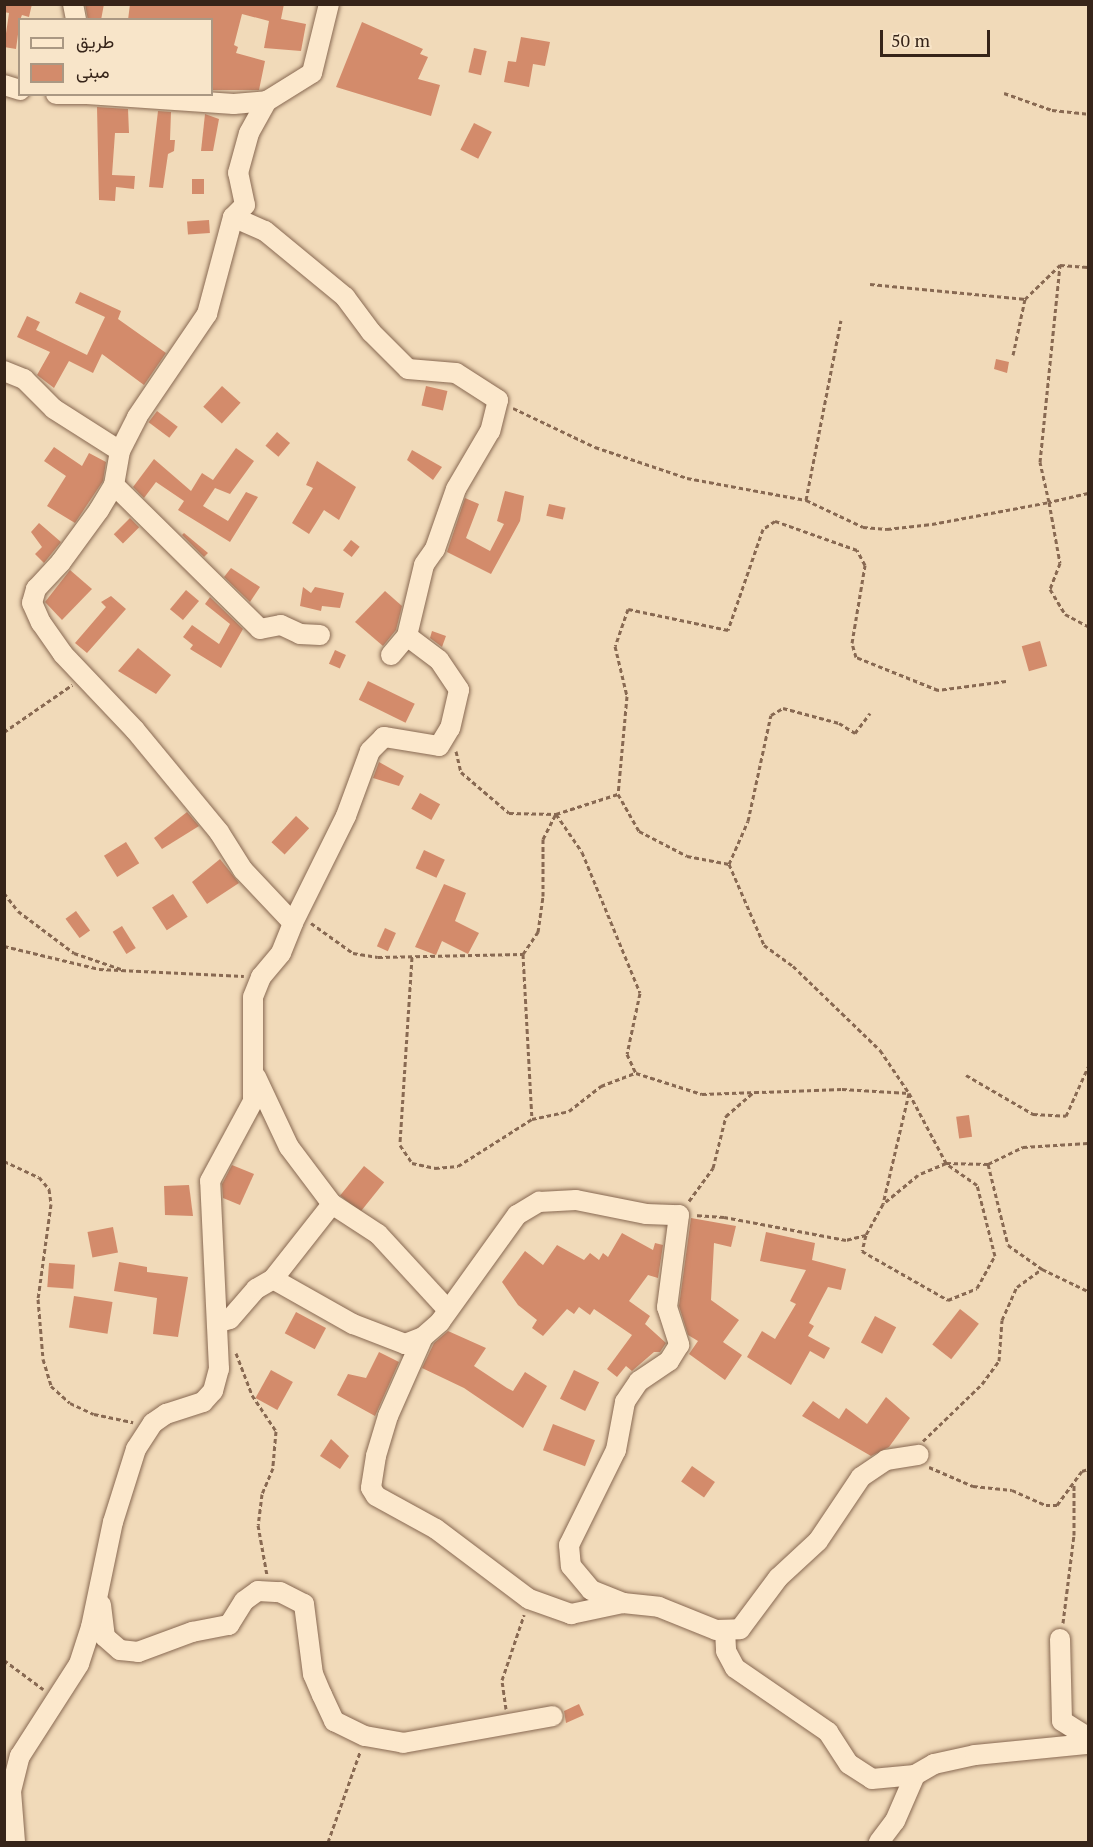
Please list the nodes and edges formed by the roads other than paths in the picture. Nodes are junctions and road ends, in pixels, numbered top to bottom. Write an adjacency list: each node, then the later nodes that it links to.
1 (329, 4): 3 (street)
2 (116, 96): 3 (street)
3 (267, 101): 4 (street)
4 (233, 218): 6 (street); 9 (street)
5 (4, 371): 6 (street)
6 (120, 451): 7 (street)
7 (114, 485): 8 (street); 11 (street)
8 (320, 635)
9 (407, 636): 10 (street); 11 (street)
10 (391, 655)
11 (293, 923): 12 (street)
12 (255, 1075): 13 (street); 16 (street)
13 (332, 1204): 14 (street); 15 (street)
14 (273, 1279): 16 (street); 17 (street)
15 (448, 1310): 17 (street); 20 (street)
16 (219, 1322): 19 (street)
17 (423, 1337): 20 (street)
18 (919, 1455): 21 (street)
19 (100, 1585): 23 (street); 28 (street)
20 (623, 1603): 21 (street)
21 (725, 1630): 26 (street)
22 (1060, 1639): 24 (street)
23 (553, 1716)
24 (1089, 1737)
25 (1089, 1744): 26 (street)
26 (915, 1775): 27 (street)
27 (896, 1821): 29 (street); 30 (street)
28 (15, 1842)
29 (879, 1842)
30 (891, 1842)

